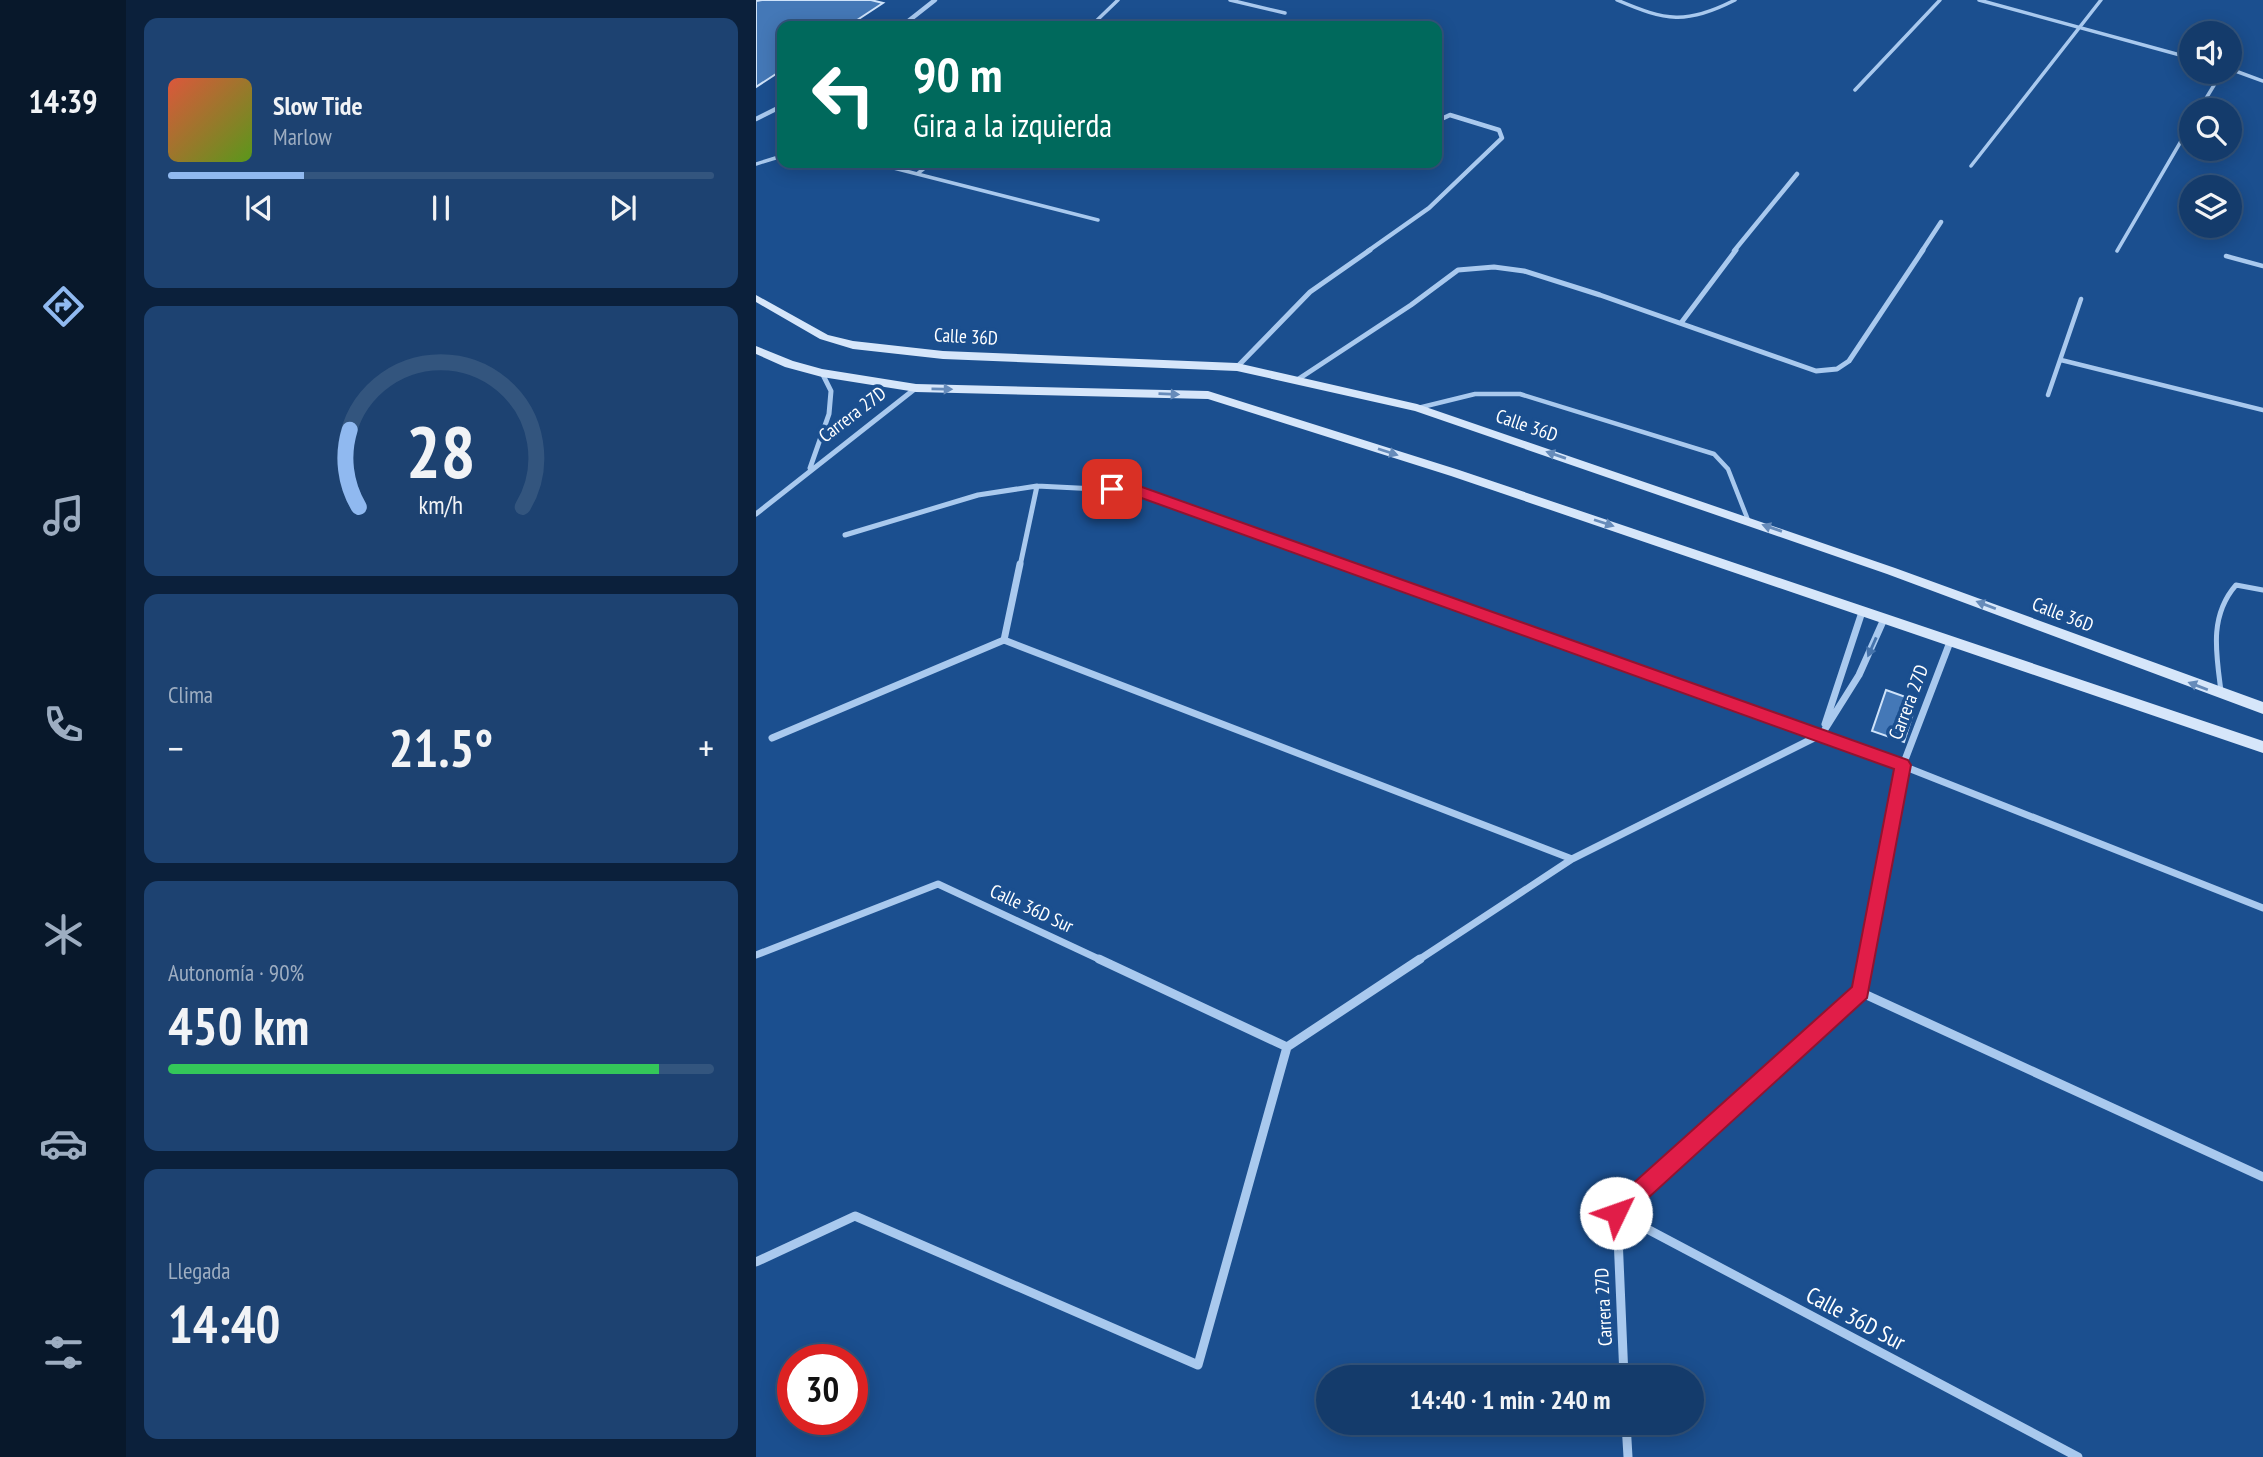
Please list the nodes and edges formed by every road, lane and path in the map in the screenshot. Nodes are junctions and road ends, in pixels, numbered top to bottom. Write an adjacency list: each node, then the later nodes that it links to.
1 (935, 0): 10 (street)
2 (1118, 0): 11 (lane)
3 (1230, 0): 9 (lane)
4 (1617, 0): 5 (lane)
5 (1735, 0)
6 (1940, 0): 16 (lane)
7 (1979, 0): 12 (lane)
8 (2101, 0): 12 (lane)
9 (1285, 13)
10 (908, 21)
11 (1096, 21)
12 (2080, 28): 13 (lane); 23 (lane)
13 (2179, 55)
14 (2242, 73): 15 (lane)
15 (2263, 81)
16 (1855, 90)
17 (777, 108): 18 (street)
18 (756, 119)
19 (1442, 119): 38 (street)
20 (2179, 145): 30 (lane)
21 (777, 158): 22 (lane)
22 (756, 164)
23 (1971, 166)
24 (894, 168): 26 (lane)
25 (925, 168): 26 (lane)
26 (917, 174): 28 (lane)
27 (1797, 174): 35 (street)
28 (1098, 220)
29 (1941, 222): 35 (street)
30 (2117, 251)
31 (2227, 256): 32 (lane)
32 (2263, 266)
33 (756, 298): 38 (main road, Calle 36D)
34 (2081, 299): 37 (lane)
35 (1681, 323): 40 (street)
36 (756, 350): 39 (main road)
37 (2061, 360): 42 (lane); 44 (lane)
38 (1237, 367): 40 (main road, Calle 36D)
39 (822, 373): 41 (main road); 45 (street, Carrera 27D)
40 (1297, 380): 43 (main road, Calle 36D)
41 (916, 388): 45 (street, Carrera 27D); 51 (main road, one-way to 51)
42 (2048, 395)
43 (1417, 408): 48 (main road, Calle 36D, one-way to 43); 48 (lane)
44 (2263, 410)
45 (810, 469): 47 (street, Carrera 27D)
46 (1037, 486): 49 (street); 53 (street); 57 (street)
47 (757, 512)
48 (1748, 520): 55 (main road, Calle 36D, one-way to 48)
49 (845, 535)
50 (2263, 590): 55 (lane)
51 (1862, 612): 52 (main road); 57 (street)
52 (1884, 620): 54 (main road); 57 (street, one-way to 57)
53 (1004, 640): 58 (street); 61 (street)
54 (1950, 642): 59 (main road); 60 (street, Carrera 27D)
55 (2222, 695): 56 (main road, Calle 36D)
56 (2263, 708)
57 (1822, 734): 60 (street); 61 (street)
58 (772, 738)
59 (2263, 747)
60 (1903, 765): 62 (street); 64 (street, Carrera 27D)
61 (1572, 859): 65 (street)
62 (2263, 908)
63 (756, 955): 65 (street, Calle 36D Sur)
64 (1860, 992): 66 (street); 67 (street)
65 (1287, 1047): 68 (street)
66 (2263, 1177)
67 (1616, 1213): 69 (street, Carrera 27D); 72 (street, Calle 36D Sur)
68 (756, 1262)
69 (1623, 1365)
70 (1627, 1435): 71 (street)
71 (1628, 1457)
72 (2078, 1457)

